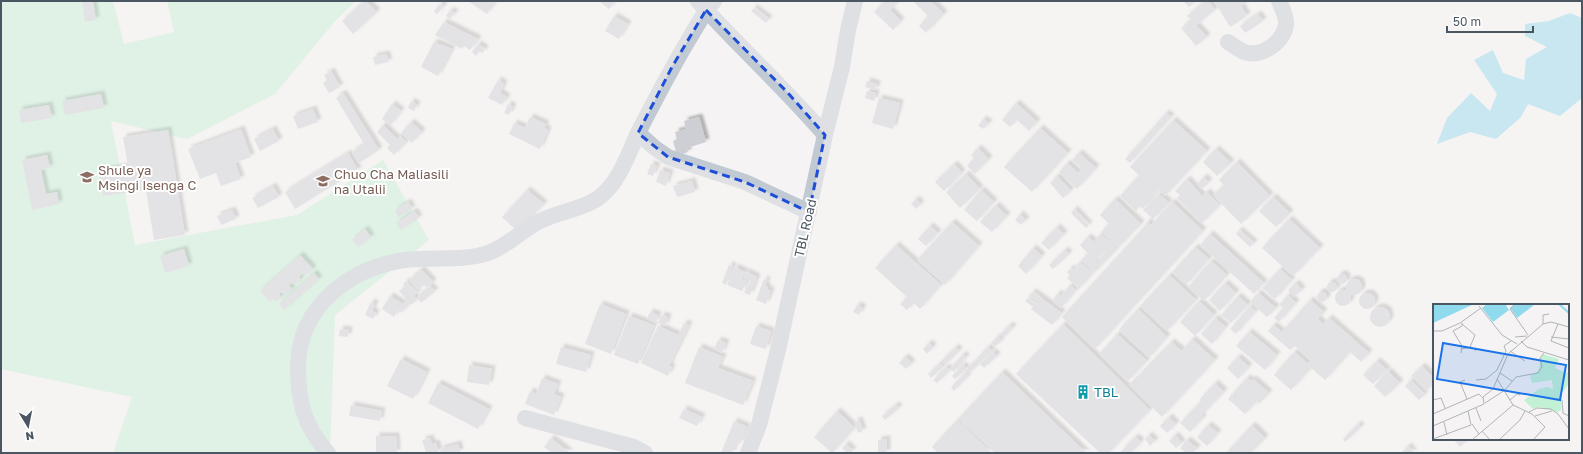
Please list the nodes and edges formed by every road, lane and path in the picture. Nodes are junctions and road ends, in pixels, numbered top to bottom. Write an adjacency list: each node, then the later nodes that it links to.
1 (856, 1): 6 (street, TBL Road)
2 (1279, 1): 4 (street)
3 (706, 4): 5 (street); 6 (street)
4 (1228, 42)
5 (638, 132): 7 (street); 9 (street)
6 (825, 135): 7 (street, TBL Road)
7 (809, 212): 11 (street, TBL Road)
8 (525, 418): 10 (street)
9 (328, 453)
10 (645, 453)
11 (748, 453)

